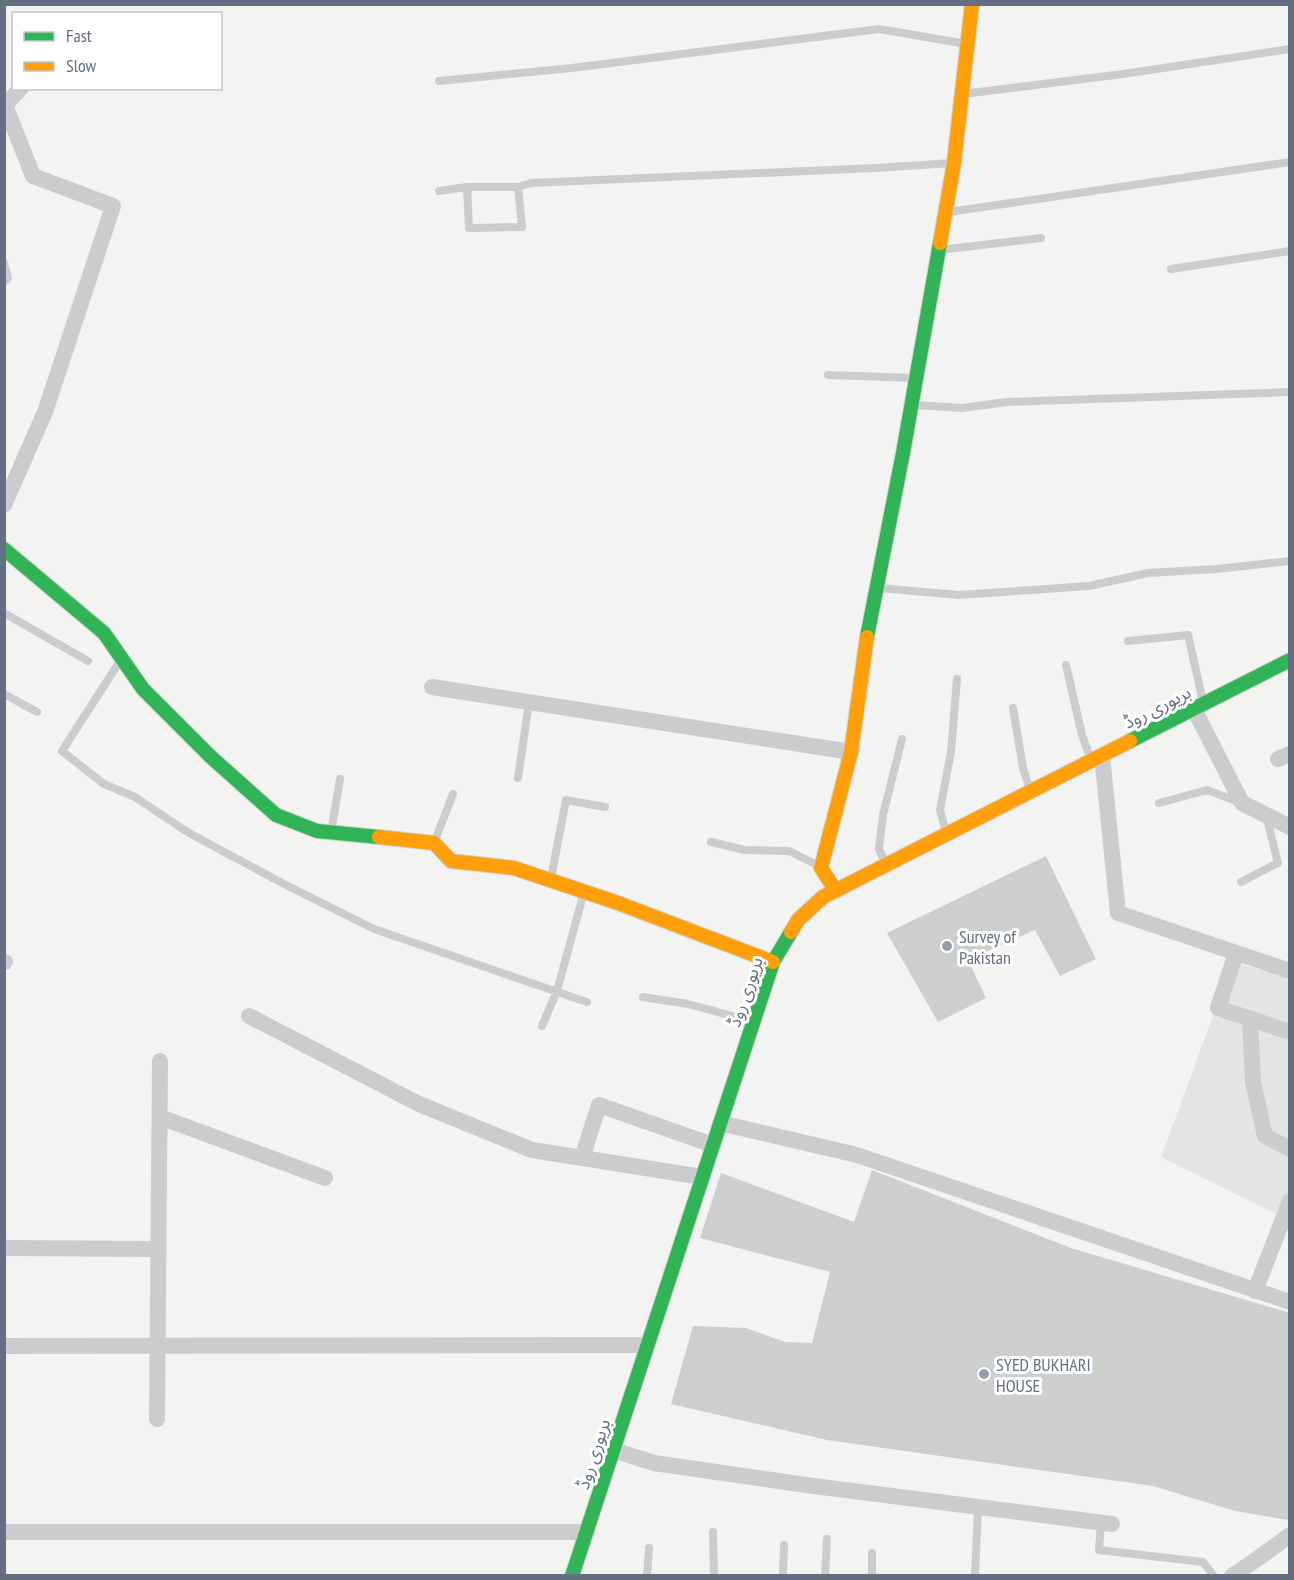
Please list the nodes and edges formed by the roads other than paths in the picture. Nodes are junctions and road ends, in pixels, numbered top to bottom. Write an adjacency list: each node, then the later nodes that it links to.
1 (972, 4): 2 (street)
2 (968, 45): 4 (lane); 6 (street)
3 (1290, 49): 6 (lane)
4 (439, 81)
5 (19, 90): 23 (street)
6 (962, 94): 8 (street)
7 (1290, 162): 12 (lane)
8 (954, 163): 10 (lane); 12 (street)
9 (467, 187): 10 (lane); 10 (lane); 11 (lane)
10 (518, 187)
11 (439, 191)
12 (945, 212): 14 (street)
13 (1041, 238): 14 (lane)
14 (939, 250): 20 (street)
15 (1290, 251): 17 (lane)
16 (4, 263): 18 (lane)
17 (1171, 269)
18 (4, 282)
19 (828, 375): 20 (lane)
20 (916, 378): 22 (street)
21 (1290, 392): 22 (lane)
22 (912, 405): 26 (street)
23 (4, 505)
24 (4, 549): 29 (street)
25 (1290, 561): 26 (lane)
26 (876, 588): 41 (street)
27 (4, 613): 31 (lane)
28 (1128, 641): 37 (lane)
29 (122, 658): 52 (street); 65 (lane)
30 (1290, 660): 37 (street, بریوری روڈ)
31 (88, 661)
32 (1066, 665): 42 (lane)
33 (957, 679): 53 (lane)
34 (432, 687): 36 (street)
35 (4, 694): 39 (lane)
36 (529, 702): 41 (street); 43 (lane)
37 (1199, 706): 42 (street, بریوری روڈ); 48 (street)
38 (1013, 708): 45 (lane)
39 (37, 712)
40 (902, 739): 56 (lane)
41 (851, 752): 57 (street)
42 (1097, 758): 45 (street, بریوری روڈ); 62 (street)
43 (518, 778)
44 (340, 779): 52 (lane)
45 (1031, 792): 53 (street, بریوری روڈ)
46 (453, 794): 55 (lane)
47 (1159, 803): 48 (lane)
48 (1242, 803): 50 (street)
49 (605, 807): 58 (lane)
50 (1265, 815): 51 (street); 59 (lane)
51 (1290, 827)
52 (331, 833): 55 (street)
53 (947, 834): 56 (street, بریوری روڈ)
54 (711, 842): 57 (lane)
55 (434, 843): 58 (street)
56 (886, 865): 60 (street, بریوری روڈ)
57 (821, 868): 60 (street)
58 (550, 880): 61 (street)
59 (1241, 882)
60 (836, 891): 63 (street, بریوری روڈ)
61 (584, 892): 63 (street); 65 (lane)
62 (1236, 953): 64 (street); 69 (street)
63 (773, 962): 70 (street, بریوری روڈ)
64 (1290, 971)
65 (557, 991): 67 (lane); 71 (lane)
66 (643, 997): 70 (lane)
67 (587, 1002)
68 (249, 1016): 78 (street)
69 (1250, 1018): 72 (street); 77 (street)
70 (753, 1022): 75 (street, بریوری روڈ)
71 (542, 1026)
72 (1290, 1032)
73 (160, 1061): 74 (street)
74 (160, 1117): 80 (street); 83 (street)
75 (720, 1123): 76 (street, بریوری روڈ); 84 (street)
76 (713, 1145): 78 (street); 79 (street, بریوری روڈ)
77 (1290, 1149)
78 (582, 1158): 79 (street)
79 (702, 1177): 88 (street, بریوری روڈ)
80 (325, 1178)
81 (1290, 1202): 84 (street)
82 (4, 1248): 83 (street)
83 (158, 1249): 87 (street)
84 (1255, 1291): 85 (street)
85 (1290, 1302)
86 (4, 1346): 87 (street)
87 (158, 1346): 88 (street); 89 (street)
88 (647, 1346): 90 (street, بریوری روڈ)
89 (157, 1419)
90 (613, 1450): 91 (street); 94 (street, بریوری روڈ)
91 (978, 1507): 92 (street); 107 (lane)
92 (1106, 1523): 108 (lane)
93 (4, 1532): 94 (street)
94 (586, 1532): 101 (street, بریوری روڈ)
95 (713, 1532): 103 (lane)
96 (1290, 1535): 109 (street)
97 (827, 1539): 105 (lane)
98 (784, 1545): 104 (lane)
99 (649, 1548): 102 (lane)
100 (872, 1553): 106 (lane)
101 (572, 1575)
102 (647, 1575)
103 (714, 1575)
104 (783, 1575)
105 (825, 1575)
106 (872, 1575)
107 (975, 1575)
108 (1214, 1575)
109 (1232, 1575)

